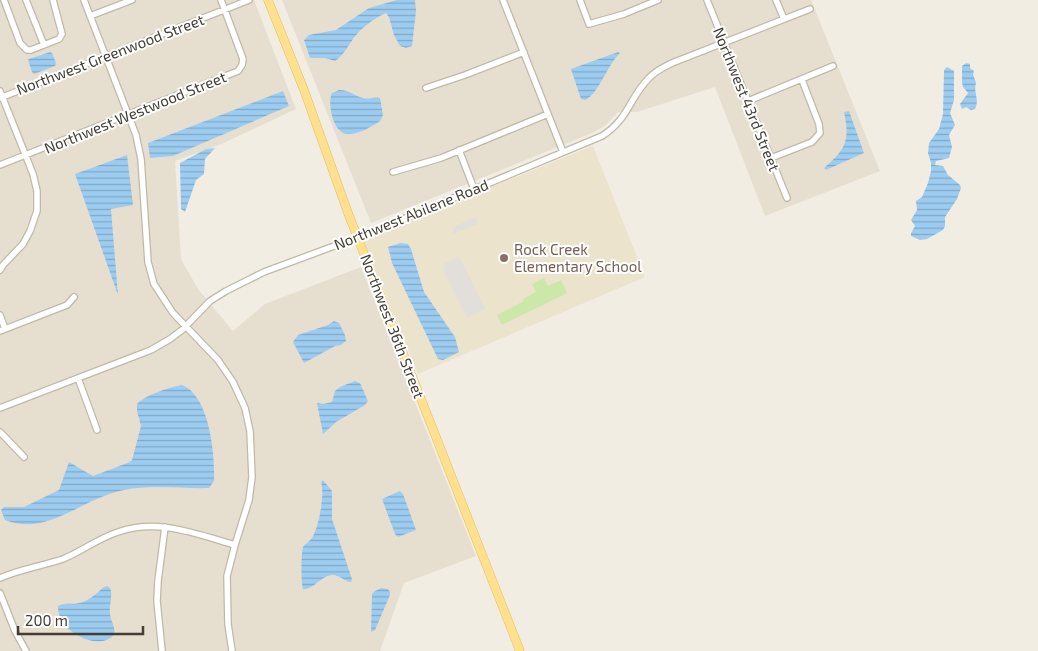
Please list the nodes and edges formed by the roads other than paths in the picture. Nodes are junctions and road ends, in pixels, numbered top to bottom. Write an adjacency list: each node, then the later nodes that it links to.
1 (4, 0): 19 (street)
2 (26, 0): 19 (street)
3 (53, 0): 19 (street)
4 (84, 0): 16 (street)
5 (132, 0): 16 (street)
6 (221, 0): 15 (street, Northwest Westwood Street)
7 (249, 0): 15 (street, Northwest Greenwood Street)
8 (268, 0): 37 (main road, Northwest 36th Street)
9 (503, 0): 20 (street)
10 (580, 0): 11 (street)
11 (658, 0)
12 (707, 0): 18 (street, Northwest 43rd Street)
13 (776, 0): 17 (street)
14 (810, 8): 17 (street, Northwest Abilene Road)
15 (224, 10): 21 (street, Northwest Greenwood Street); 28 (street, Northwest Westwood Street)
16 (90, 16): 21 (street)
17 (784, 19): 18 (street, Northwest Abilene Road)
18 (725, 42): 26 (street, Northwest 43rd Street); 30 (street, Northwest Abilene Road)
19 (44, 45)
20 (524, 52): 24 (street); 27 (street)
21 (106, 56): 25 (street, Northwest Greenwood Street); 28 (street)
22 (832, 66): 23 (street)
23 (802, 80): 26 (street); 32 (street)
24 (426, 88)
25 (1, 95): 31 (street)
26 (748, 101): 32 (street, Northwest 43rd Street)
27 (548, 114): 29 (street); 30 (street)
28 (128, 115): 31 (street, Northwest Westwood Street); 41 (street)
29 (458, 150): 34 (street); 35 (street)
30 (563, 152): 35 (street, Northwest Abilene Road)
31 (26, 155): 33 (street, Northwest Westwood Street); 38 (street)
32 (771, 158): 36 (street, Northwest 43rd Street)
33 (0, 165)
34 (393, 172)
35 (474, 189): 37 (street, Northwest Abilene Road)
36 (786, 198)
37 (358, 237): 41 (street, Northwest Abilene Road); 55 (main road, Northwest 36th Street)
38 (0, 270)
39 (74, 297): 42 (street)
40 (0, 315): 42 (street)
41 (186, 326): 43 (street, Northwest Abilene Road); 49 (street)
42 (2, 330)
43 (78, 378): 44 (street, Northwest Abilene Road); 45 (street)
44 (0, 408)
45 (98, 430)
46 (0, 432): 47 (street)
47 (24, 457)
48 (166, 527): 49 (street); 50 (street); 53 (street)
49 (235, 544): 54 (street)
50 (0, 578)
51 (0, 593): 52 (street)
52 (26, 651)
53 (162, 651)
54 (232, 651)
55 (520, 651)

